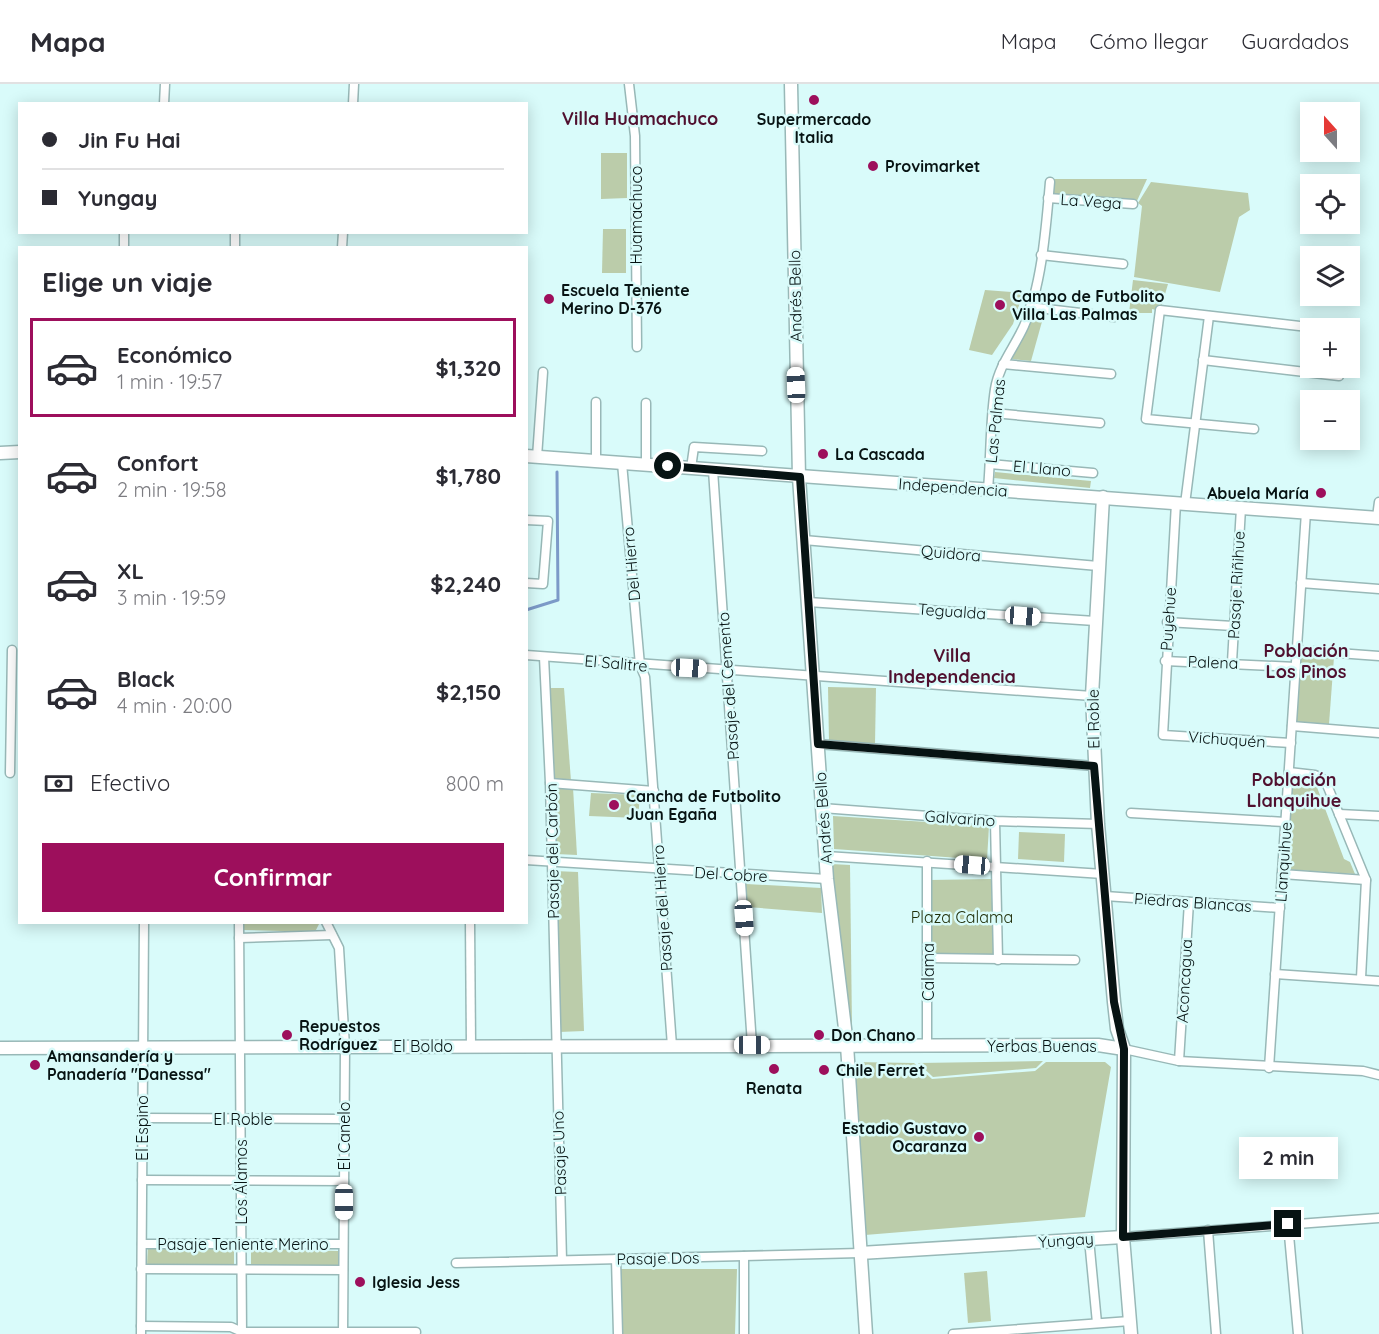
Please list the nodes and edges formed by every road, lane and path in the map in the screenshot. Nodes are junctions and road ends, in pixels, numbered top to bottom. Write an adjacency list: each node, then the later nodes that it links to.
1 (165, 84): 5 (street)
2 (354, 84): 6 (street)
3 (629, 84): 16 (street, Huamachuco)
4 (791, 84): 39 (street, Andrés Bello)
5 (164, 102)
6 (353, 102)
7 (1050, 182): 8 (street, Las Palmas)
8 (1048, 198): 9 (street, La Vega); 10 (street, Las Palmas)
9 (1133, 204)
10 (1041, 255): 11 (street); 12 (street, Las Palmas)
11 (1123, 264)
12 (1030, 307): 14 (street); 18 (street, Las Palmas)
13 (1209, 316): 15 (street); 17 (street, Puyehue); 26 (street)
14 (1114, 318)
15 (1300, 326)
16 (637, 347)
17 (1203, 360): 19 (street); 26 (street, Puyehue)
18 (1003, 364): 21 (street); 24 (street, Las Palmas)
19 (1300, 371)
20 (543, 372): 31 (street)
21 (1111, 374)
22 (596, 402): 32 (street)
23 (646, 403): 35 (street)
24 (993, 413): 25 (street); 34 (street, Las Palmas)
25 (1100, 423)
26 (1195, 425): 27 (street); 43 (street, Puyehue)
27 (1254, 429)
28 (762, 451): 36 (street)
29 (18, 452): 30 (street)
30 (0, 453)
31 (532, 457): 32 (street, Independencia)
32 (596, 461): 33 (street, Independencia)
33 (622, 463): 35 (street, Independencia); 64 (street, Del Hierro)
34 (990, 464): 38 (street, El Llano); 40 (street, Las Palmas)
35 (646, 465): 36 (street, Independencia)
36 (691, 468): 37 (street, Independencia)
37 (713, 470): 39 (street, Independencia); 66 (street, Pasaje del Cemento)
38 (1093, 473)
39 (800, 477): 40 (street, Independencia); 48 (street, Andrés Bello)
40 (988, 489): 41 (street, Independencia)
41 (1103, 497): 43 (street, Independencia); 49 (street, El Roble)
42 (1379, 502): 46 (street)
43 (1181, 503): 44 (street, Independencia); 55 (street, Puyehue)
44 (1241, 508): 45 (street, Independencia); 56 (street, Pasaje Riñihue)
45 (1306, 512): 46 (street, Independencia); 51 (street, Llanquihue)
46 (1378, 518)
47 (528, 520): 50 (street)
48 (804, 540): 49 (street, Quidora); 53 (street, Andrés Bello)
49 (1098, 566): 54 (street, El Roble)
50 (528, 583)
51 (1301, 583): 52 (street); 58 (street, Llanquihue)
52 (1379, 589)
53 (808, 602): 54 (street, Tegualda); 67 (street, Andrés Bello)
54 (1095, 621): 68 (street, El Roble)
55 (1167, 622): 56 (street); 62 (street, Puyehue)
56 (1233, 626): 63 (street, Pasaje Riñihue)
57 (12, 650): 71 (street)
58 (1297, 650): 60 (street); 65 (street, Llanquihue)
59 (528, 656): 61 (street, El Salitre)
60 (1379, 656)
61 (544, 657): 64 (street, El Salitre); 79 (street, Pasaje del Carbón)
62 (1165, 661): 63 (street, Palena); 73 (street, Puyehue)
63 (1232, 662): 65 (street, Palena)
64 (640, 665): 66 (street, El Salitre); 80 (street, Pasaje del Hierro)
65 (1296, 667): 69 (street, Llanquihue)
66 (727, 669): 67 (street, El Salitre); 96 (street, Pasaje del Cemento)
67 (813, 676): 68 (street, El Salitre); 75 (street, Andrés Bello)
68 (1092, 696): 76 (street, El Roble)
69 (1292, 726): 72 (street); 74 (street, Llanquihue)
70 (0, 732): 71 (street)
71 (12, 732): 78 (street)
72 (1379, 733)
73 (1162, 735): 74 (street, Vichuquén)
74 (1291, 743): 77 (street, Llanquihue)
75 (818, 744): 76 (street); 81 (street, Andrés Bello)
76 (1094, 766): 87 (street, El Roble)
77 (1289, 772): 83 (street); 86 (street, Llanquihue)
78 (10, 773)
79 (550, 783): 80 (street); 91 (street, Pasaje del Carbón)
80 (654, 791): 93 (street, Pasaje del Hierro)
81 (822, 808): 85 (street, Galvarino); 88 (street, Andrés Bello)
82 (1131, 813): 86 (street)
83 (1339, 814): 84 (street); 98 (street)
84 (1379, 816)
85 (995, 821): 87 (street, Galvarino); 92 (street)
86 (1285, 822): 95 (street, Llanquihue)
87 (1098, 824): 94 (street, El Roble)
88 (826, 856): 90 (street); 97 (street, Andrés Bello)
89 (528, 860): 91 (street, Del Cobre)
90 (927, 861): 92 (street); 108 (street, Calama)
91 (553, 862): 93 (street, Del Cobre); 117 (street, Pasaje del Carbón)
92 (994, 867): 94 (street); 109 (street)
93 (660, 870): 96 (street, Del Cobre); 118 (street, Pasaje del Hierro)
94 (1103, 874): 99 (street, El Roble)
95 (1282, 874): 98 (street); 101 (street, Llanquihue)
96 (741, 875): 97 (street, Del Cobre); 114 (street, Pasaje del Cemento)
97 (827, 879): 115 (street, Andrés Bello)
98 (1366, 880): 112 (street)
99 (1106, 896): 100 (street, Piedras Blancas); 124 (street, El Roble)
100 (1189, 902): 101 (street, Piedras Blancas); 125 (street, Aconcagua)
101 (1280, 908): 111 (street, Llanquihue)
102 (144, 924): 119 (street, El Espino)
103 (239, 924): 107 (street, Los Álamos)
104 (327, 924): 106 (street, El Canelo)
105 (470, 924): 116 (street)
106 (332, 935): 107 (street); 121 (street, El Canelo)
107 (239, 938): 120 (street, Los Álamos)
108 (928, 958): 109 (street); 122 (street, Calama)
109 (998, 960): 110 (street)
110 (1075, 960)
111 (1275, 974): 112 (street); 126 (street, Llanquihue)
112 (1361, 978): 113 (street)
113 (1379, 981)
114 (752, 1045): 115 (street, El Boldo); 118 (street, El Boldo)
115 (847, 1045): 122 (street, Yerbas Buenas); 142 (street, Andrés Bello)
116 (471, 1046): 117 (street, El Boldo); 121 (street, El Boldo)
117 (556, 1046): 118 (street, El Boldo); 145 (street, Pasaje Uno)
118 (672, 1046)
119 (143, 1047): 120 (street, El Boldo); 123 (street, El Boldo); 128 (street, El Espino)
120 (240, 1047): 121 (street, El Boldo); 129 (street, Los Álamos)
121 (345, 1047): 130 (street, El Canelo)
122 (927, 1047): 124 (street, Yerbas Buenas)
123 (0, 1048)
124 (1124, 1049): 125 (street, Yerbas Buenas); 137 (street, El Roble)
125 (1179, 1061): 126 (street, Yerbas Buenas)
126 (1269, 1068): 127 (street, Yerbas Buenas)
127 (1379, 1074)
128 (142, 1118): 129 (street, El Roble); 131 (street, El Espino)
129 (240, 1119): 130 (street, El Roble); 132 (street, Los Álamos)
130 (344, 1119): 133 (street, El Canelo)
131 (142, 1180): 132 (street); 139 (street, El Espino)
132 (241, 1181): 133 (street); 140 (street, Los Álamos)
133 (344, 1181): 141 (street, El Canelo)
134 (1379, 1218): 135 (street, Yungay)
135 (1288, 1224): 136 (street, Yungay); 164 (street)
136 (1208, 1230): 137 (street, Yungay); 163 (street)
137 (1123, 1237): 138 (street, Yungay); 150 (street, El Roble)
138 (1089, 1239): 142 (street, Yungay); 151 (street)
139 (142, 1244): 140 (street, Pasaje Teniente Merino); 147 (street, El Espino)
140 (241, 1244): 141 (street, Pasaje Teniente Merino); 148 (street, Los Álamos)
141 (343, 1244): 149 (street, El Canelo)
142 (860, 1253): 143 (street, Pasaje Dos); 160 (street, Andrés Bello)
143 (744, 1256): 144 (street, Pasaje Dos); 159 (street)
144 (616, 1259): 145 (street, Pasaje Dos); 158 (street)
145 (562, 1260): 146 (street, Pasaje Dos)
146 (456, 1263)
147 (141, 1269): 148 (street, Pasaje Teniente Merino); 152 (street, El Espino)
148 (241, 1270): 149 (street, Pasaje Teniente Merino); 156 (street, Los Álamos)
149 (343, 1270): 157 (street, El Canelo)
150 (1130, 1321): 151 (street); 162 (street, El Roble)
151 (1097, 1323): 153 (street)
152 (141, 1330): 156 (street)
153 (1059, 1330): 155 (street)
154 (416, 1332): 157 (street)
155 (1005, 1332): 161 (street)
156 (242, 1333): 157 (street)
157 (343, 1333)
158 (618, 1334)
159 (744, 1334)
160 (866, 1334)
161 (953, 1334)
162 (1131, 1334)
163 (1216, 1334)
164 (1298, 1334)

